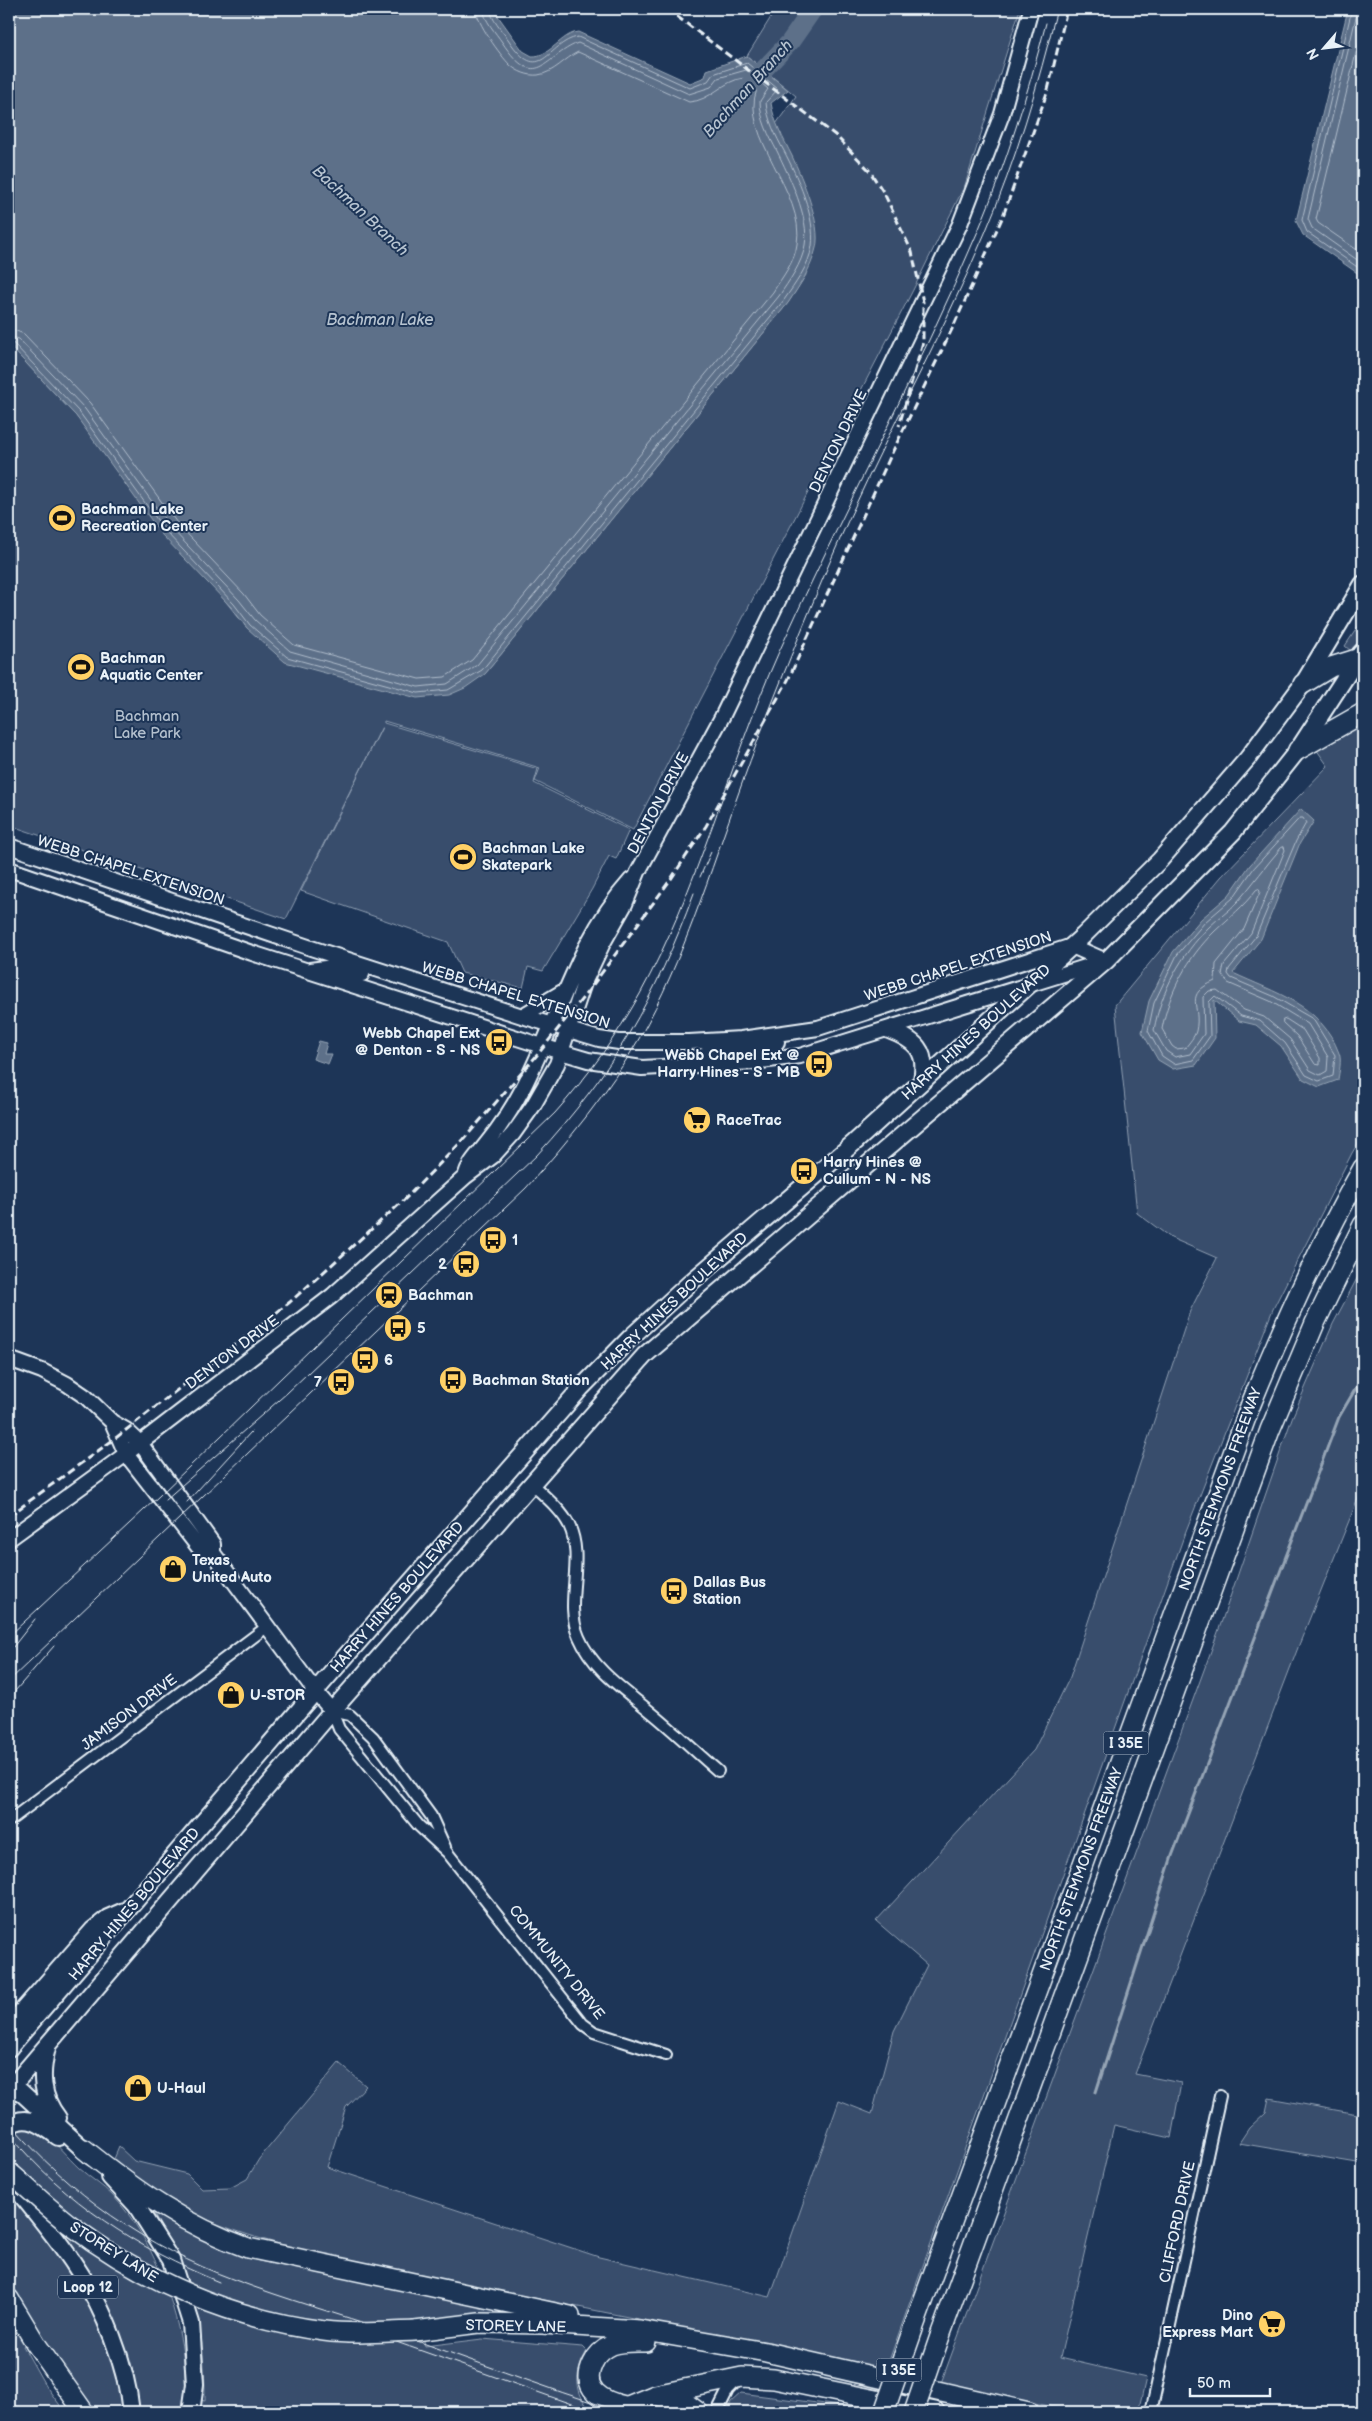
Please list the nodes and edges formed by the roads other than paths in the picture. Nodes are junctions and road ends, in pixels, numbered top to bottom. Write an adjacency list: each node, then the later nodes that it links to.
1 (1031, 9): 10 (main road, DENTON DRIVE)
2 (1363, 584): 4 (main road, HARRY HINES BOULEVARD)
3 (1361, 655): 4 (highway); 6 (main road, HARRY HINES BOULEVARD)
4 (1303, 684): 13 (main road, HARRY HINES BOULEVARD)
5 (1363, 713): 6 (highway)
6 (1298, 750): 15 (main road, HARRY HINES BOULEVARD)
7 (9, 846): 8 (main road, WEBB CHAPEL EXTENSION)
8 (65, 865): 11 (main road); 12 (main road, WEBB CHAPEL EXTENSION)
9 (9, 869): 11 (main road)
10 (638, 872): 19 (main road, DENTON DRIVE); 22 (main road, DENTON DRIVE)
11 (57, 886): 14 (main road)
12 (260, 930): 14 (main road); 17 (main road, WEBB CHAPEL EXTENSION)
13 (1072, 946): 15 (main road, WEBB CHAPEL EXTENSION); 18 (main road, HARRY HINES BOULEVARD); 24 (main road, WEBB CHAPEL EXTENSION)
14 (252, 953): 16 (main road)
15 (1106, 961): 18 (main road); 30 (main road, HARRY HINES BOULEVARD)
16 (306, 970): 17 (main road); 25 (main road)
17 (388, 973): 20 (main road, WEBB CHAPEL EXTENSION)
18 (1030, 984): 23 (main road); 28 (main road, HARRY HINES BOULEVARD)
19 (564, 991): 20 (main road); 21 (main road, DENTON DRIVE)
20 (522, 1016): 21 (main road, WEBB CHAPEL EXTENSION)
21 (551, 1024): 22 (main road, WEBB CHAPEL EXTENSION); 25 (main road, DENTON DRIVE)
22 (568, 1030): 24 (main road, WEBB CHAPEL EXTENSION); 26 (main road, DENTON DRIVE)
23 (889, 1030): 27 (main road); 28 (main road)
24 (776, 1034): 27 (main road)
25 (542, 1045): 26 (main road); 32 (main road, DENTON DRIVE)
26 (561, 1052): 27 (main road); 32 (main road, DENTON DRIVE)
27 (692, 1064)
28 (922, 1080): 29 (main road, HARRY HINES BOULEVARD)
29 (855, 1142): 30 (main road); 34 (main road, HARRY HINES BOULEVARD)
30 (872, 1162): 35 (main road, HARRY HINES BOULEVARD)
31 (1363, 1168): 75 (highway, NORTH STEMMONS FREEWAY / I 35E, bridge)
32 (464, 1177): 38 (main road, DENTON DRIVE)
33 (1363, 1225): 76 (highway, NORTH STEMMONS FREEWAY / I 35E, bridge)
34 (691, 1282): 35 (main road); 40 (main road, HARRY HINES BOULEVARD)
35 (707, 1300): 41 (main road, HARRY HINES BOULEVARD)
36 (9, 1358): 37 (main road, COMMUNITY DRIVE)
37 (112, 1422): 38 (main road, COMMUNITY DRIVE); 39 (main road, COMMUNITY DRIVE)
38 (140, 1443): 39 (main road, DENTON DRIVE); 43 (main road, COMMUNITY DRIVE)
39 (126, 1454): 42 (main road, DENTON DRIVE); 43 (main road, COMMUNITY DRIVE)
40 (515, 1462): 41 (main road); 45 (main road, HARRY HINES BOULEVARD)
41 (531, 1484): 46 (main road, HARRY HINES BOULEVARD); 47 (street)
42 (9, 1539)
43 (213, 1553): 44 (main road, COMMUNITY DRIVE)
44 (268, 1626): 45 (main road, COMMUNITY DRIVE); 48 (street, JAMISON DRIVE)
45 (315, 1691): 46 (main road, COMMUNITY DRIVE); 50 (main road, HARRY HINES BOULEVARD)
46 (332, 1711): 49 (street, COMMUNITY DRIVE); 49 (street, COMMUNITY DRIVE); 52 (main road, HARRY HINES BOULEVARD)
47 (718, 1771)
48 (9, 1821)
49 (447, 1852): 56 (street, COMMUNITY DRIVE)
50 (130, 1908): 51 (main road, HARRY HINES BOULEVARD); 53 (main road)
51 (114, 1928): 52 (main road); 55 (main road, HARRY HINES BOULEVARD)
52 (133, 1946): 54 (main road, HARRY HINES BOULEVARD)
53 (9, 2026)
54 (47, 2046): 57 (main road, HARRY HINES BOULEVARD); 60 (main road)
55 (9, 2048)
56 (666, 2056)
57 (10, 2085): 60 (main road)
58 (1220, 2096): 79 (street, CLIFFORD DRIVE)
59 (9, 2126): 62 (main road)
60 (81, 2146): 62 (main road); 65 (highway)
61 (9, 2172): 65 (highway, STOREY LANE, bridge)
62 (108, 2174): 72 (main road)
63 (9, 2179): 71 (main road, Loop 12)
64 (9, 2299): 70 (highway)
65 (640, 2330): 66 (highway, STOREY LANE)
66 (718, 2345): 69 (highway); 78 (highway, STOREY LANE)
67 (742, 2377): 68 (highway); 74 (street); 77 (highway)
68 (655, 2395): 69 (highway); 73 (highway)
69 (619, 2409)
70 (84, 2412)
71 (131, 2412)
72 (191, 2412)
73 (698, 2412)
74 (717, 2412)
75 (884, 2412)
76 (914, 2412)
77 (934, 2412)
78 (1029, 2412)
79 (1151, 2412)

